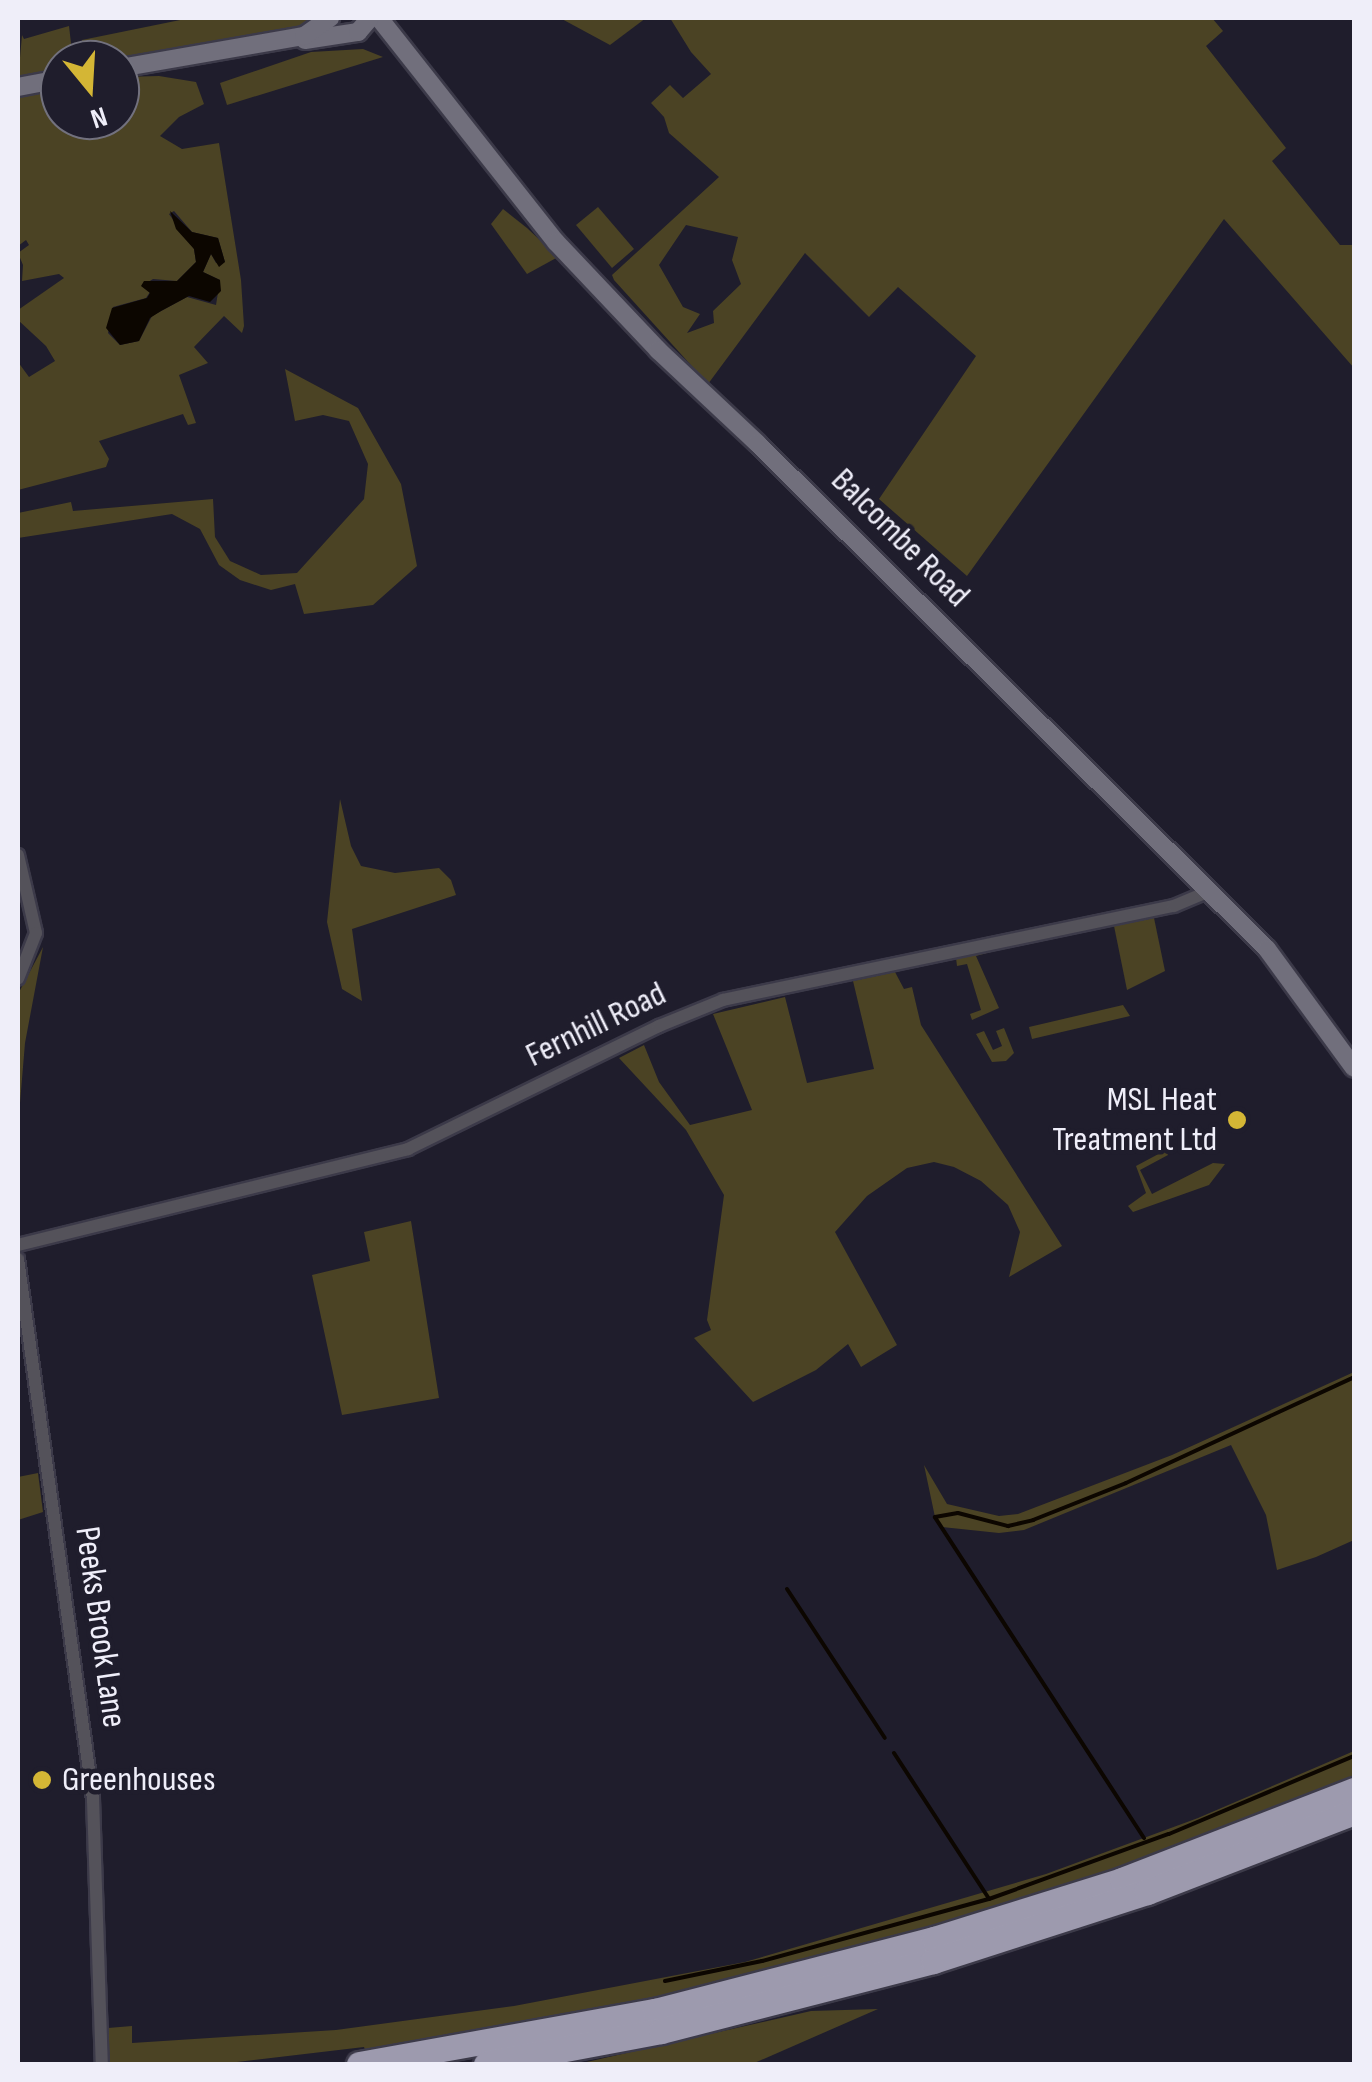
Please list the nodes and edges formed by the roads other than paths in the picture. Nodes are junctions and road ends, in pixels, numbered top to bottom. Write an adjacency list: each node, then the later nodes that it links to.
1 (332, 18): 4 (main road); 5 (main road)
2 (370, 18): 4 (main road)
3 (379, 18): 6 (main road, Balcombe Road)
4 (354, 33): 5 (main road); 6 (main road)
5 (275, 42): 7 (main road)
6 (404, 50): 9 (main road, Balcombe Road)
7 (140, 65)
8 (19, 862): 10 (street)
9 (1210, 891): 11 (main road, Balcombe Road); 12 (street, Fernhill Road)
10 (18, 979)
11 (1354, 1068)
12 (18, 1245)
13 (18, 1259): 16 (street, Peeks Brook Lane)
14 (1354, 1790): 17 (highway)
15 (1354, 1812): 18 (highway)
16 (102, 2064)
17 (358, 2064)
18 (486, 2064)

